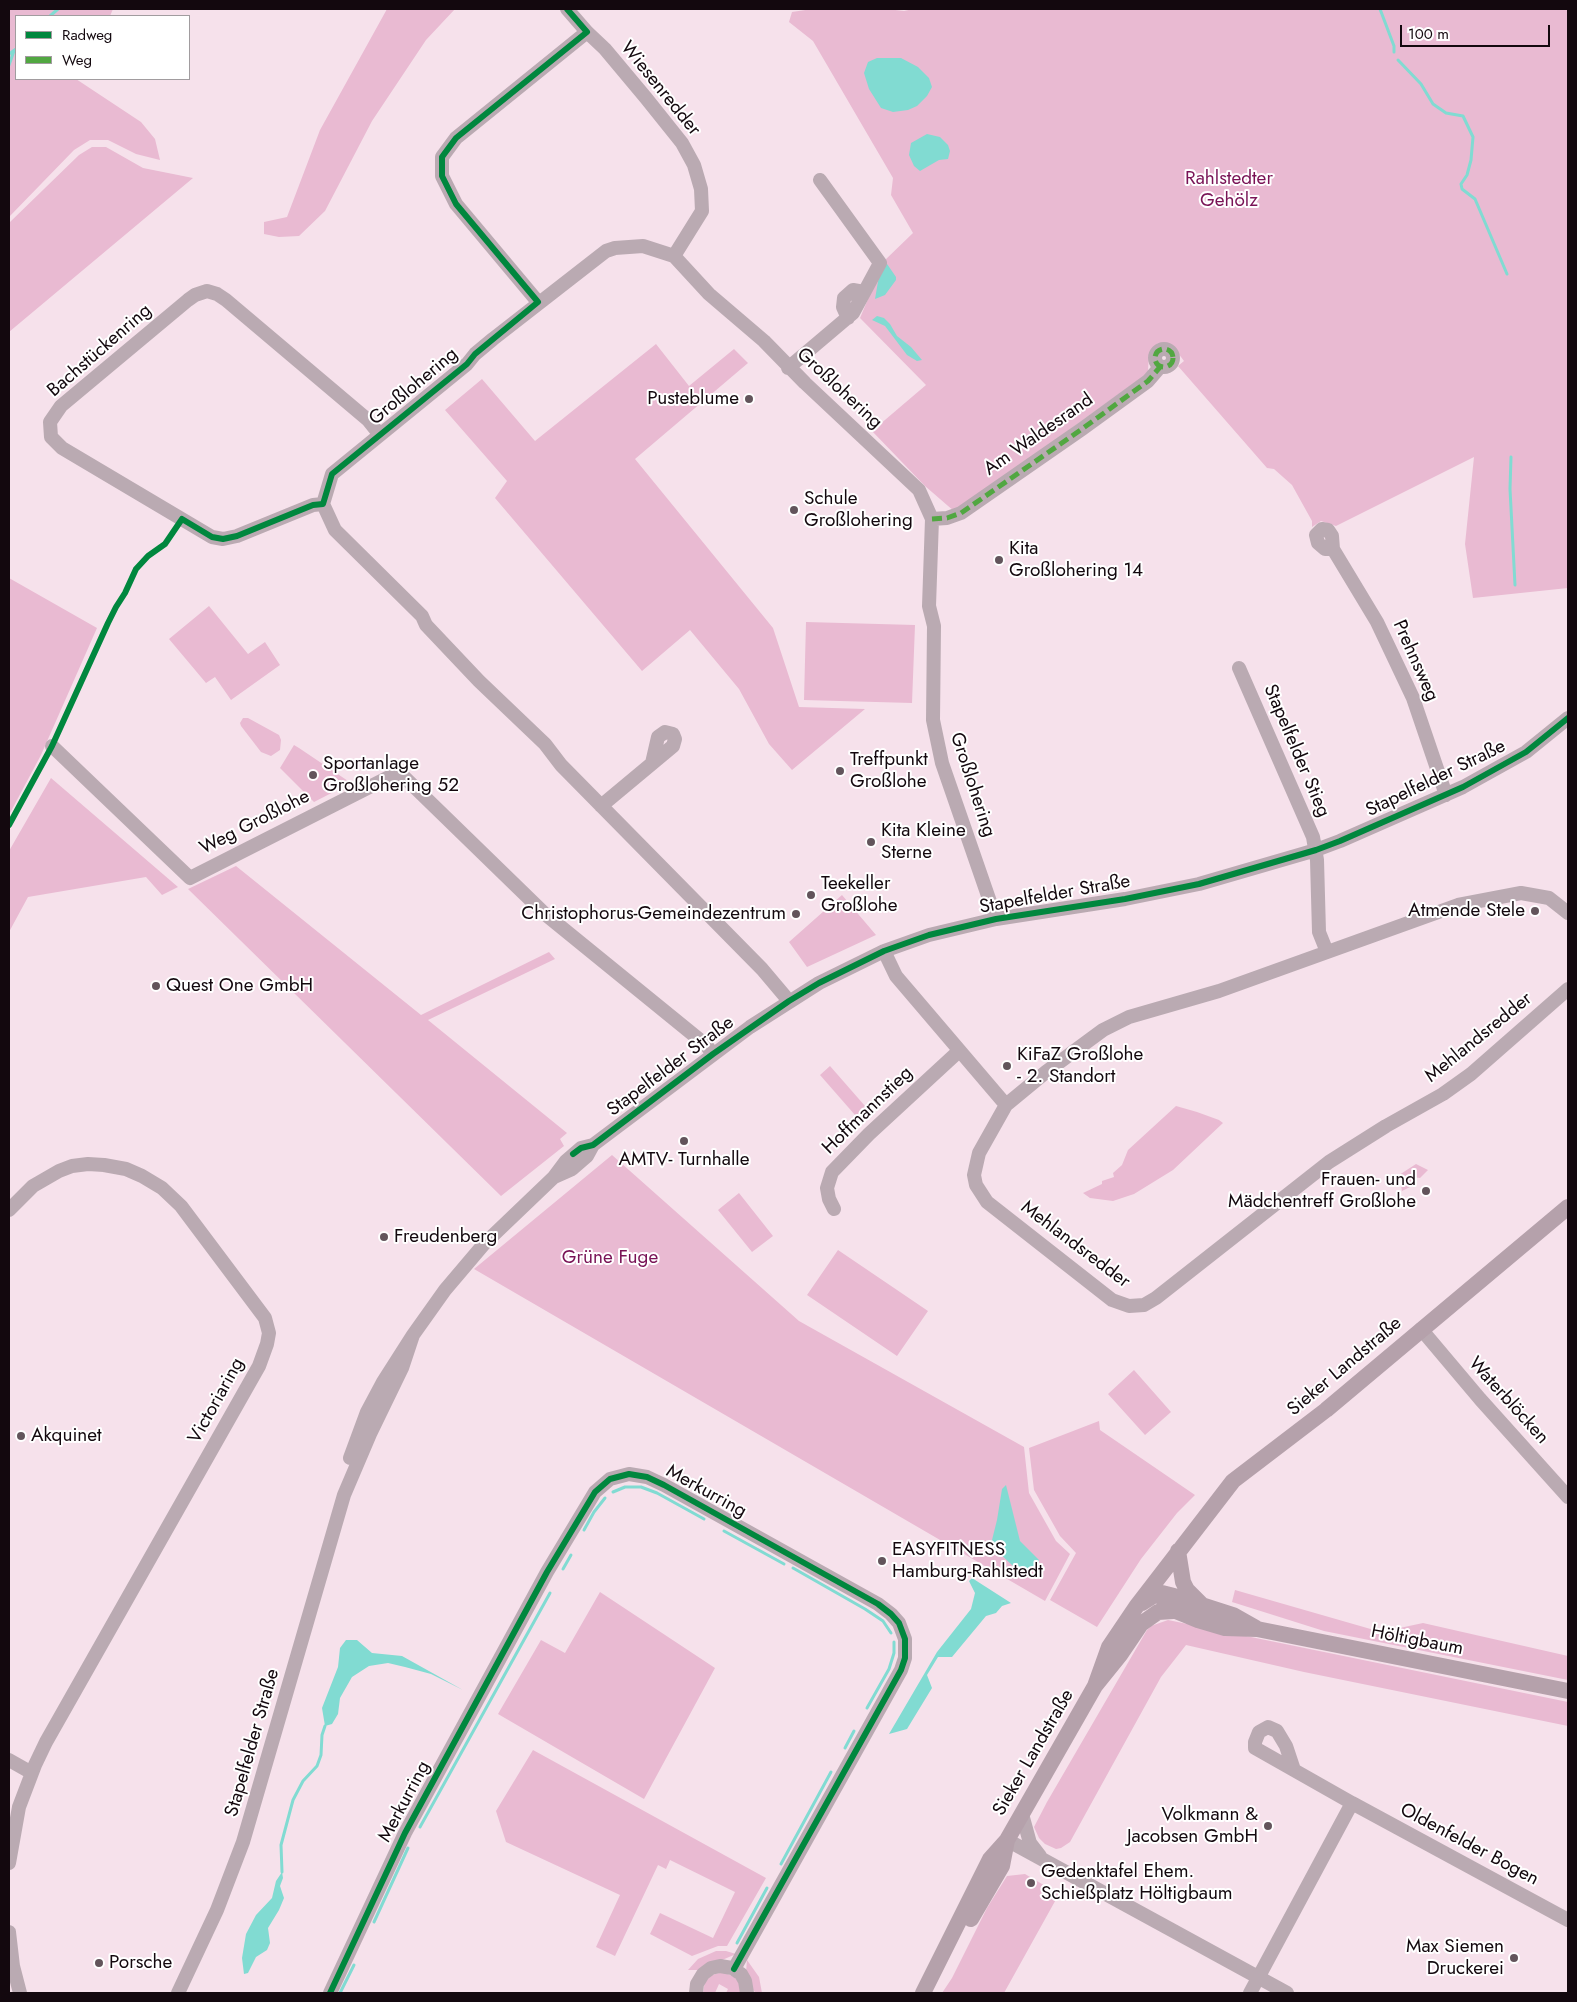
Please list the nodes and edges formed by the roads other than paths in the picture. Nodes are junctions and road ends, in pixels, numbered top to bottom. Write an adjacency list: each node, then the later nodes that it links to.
1 (567, 9): 2 (street, Wiesenredder)
2 (587, 32): 4 (street, Wiesenredder); 5 (street)
3 (820, 180): 7 (street)
4 (674, 256): 5 (street, Großlohering); 7 (street, Großlohering)
5 (538, 302): 8 (street, Großlohering)
6 (1160, 367): 10 (street, Am Waldesrand)
7 (788, 368): 10 (street, Großlohering)
8 (380, 435): 9 (street, Großlohering); 9 (street, Bachstückenring)
9 (323, 504): 17 (street)
10 (932, 519): 20 (street, Großlohering)
11 (1333, 550): 16 (street, Prehnsweg)
12 (1239, 668): 18 (street, Stapelfelder Stieg)
13 (1568, 718): 16 (street, Stapelfelder Straße)
14 (52, 746): 26 (street, Weg Großlohe)
15 (652, 763): 17 (street)
16 (1446, 794): 18 (street, Stapelfelder Straße)
17 (601, 806): 24 (street)
18 (1316, 850): 20 (street, Stapelfelder Straße); 22 (street)
19 (1568, 913): 22 (street, Mehlandsredder)
20 (996, 919): 21 (street, Stapelfelder Straße)
21 (884, 952): 24 (street, Stapelfelder Straße); 25 (street)
22 (1327, 952): 27 (street, Mehlandsredder)
23 (1568, 989): 27 (street, Mehlandsredder)
24 (788, 1001): 26 (street, Stapelfelder Straße)
25 (959, 1051): 27 (street); 29 (street, Hoffmannstieg)
26 (713, 1054): 32 (street, Stapelfelder Straße)
27 (1006, 1105)
28 (1568, 1207): 31 (main road, Sieker Landstraße)
29 (834, 1209)
30 (9, 1210): 47 (street, Victoriaring)
31 (1421, 1330): 34 (street, Waterblöcken); 35 (main road, Sieker Landstraße)
32 (413, 1335): 33 (street, Stapelfelder Straße); 33 (street, Stapelfelder Straße)
33 (344, 1495): 59 (street, Stapelfelder Straße)
34 (1568, 1497)
35 (1178, 1551): 36 (main road, Sieker Landstraße); 38 (main road)
36 (1164, 1571): 37 (main road, Sieker Landstraße); 39 (main road, Sieker Landstraße)
37 (1153, 1596): 38 (main road); 39 (main road, Sieker Landstraße); 40 (main road); 41 (main road, Sieker Landstraße)
38 (1202, 1606): 42 (main road, Höltigbaum)
39 (1136, 1607): 43 (main road, Sieker Landstraße)
40 (1173, 1611): 41 (main road, Sieker Landstraße); 42 (main road, Höltigbaum)
41 (1141, 1624): 43 (main road, Sieker Landstraße)
42 (1257, 1629): 44 (main road, Höltigbaum)
43 (1095, 1686): 49 (main road, Sieker Landstraße)
44 (1568, 1691)
45 (9, 1760): 47 (street)
46 (1294, 1770): 48 (street, Oldenfelder Bogen)
47 (32, 1774): 52 (street, Victoriaring)
48 (1352, 1803): 54 (street, Oldenfelder Bogen); 57 (street)
49 (1022, 1814): 50 (main road, Sieker Landstraße); 51 (street)
50 (1007, 1840): 51 (street); 53 (main road, Sieker Landstraße); 63 (main road, Sieker Landstraße)
51 (1044, 1860): 53 (street); 57 (street)
52 (9, 1863)
53 (1002, 1866): 64 (main road, Sieker Landstraße)
54 (1568, 1920)
55 (9, 1932): 58 (street)
56 (734, 1969): 60 (street, Merkurring); 61 (street); 62 (street)
57 (1258, 1978): 65 (street); 66 (street)
58 (20, 1993)
59 (178, 1993)
60 (330, 1993)
61 (696, 1993)
62 (747, 1993)
63 (923, 1993)
64 (934, 1993)
65 (1250, 1993)
66 (1286, 1993)

